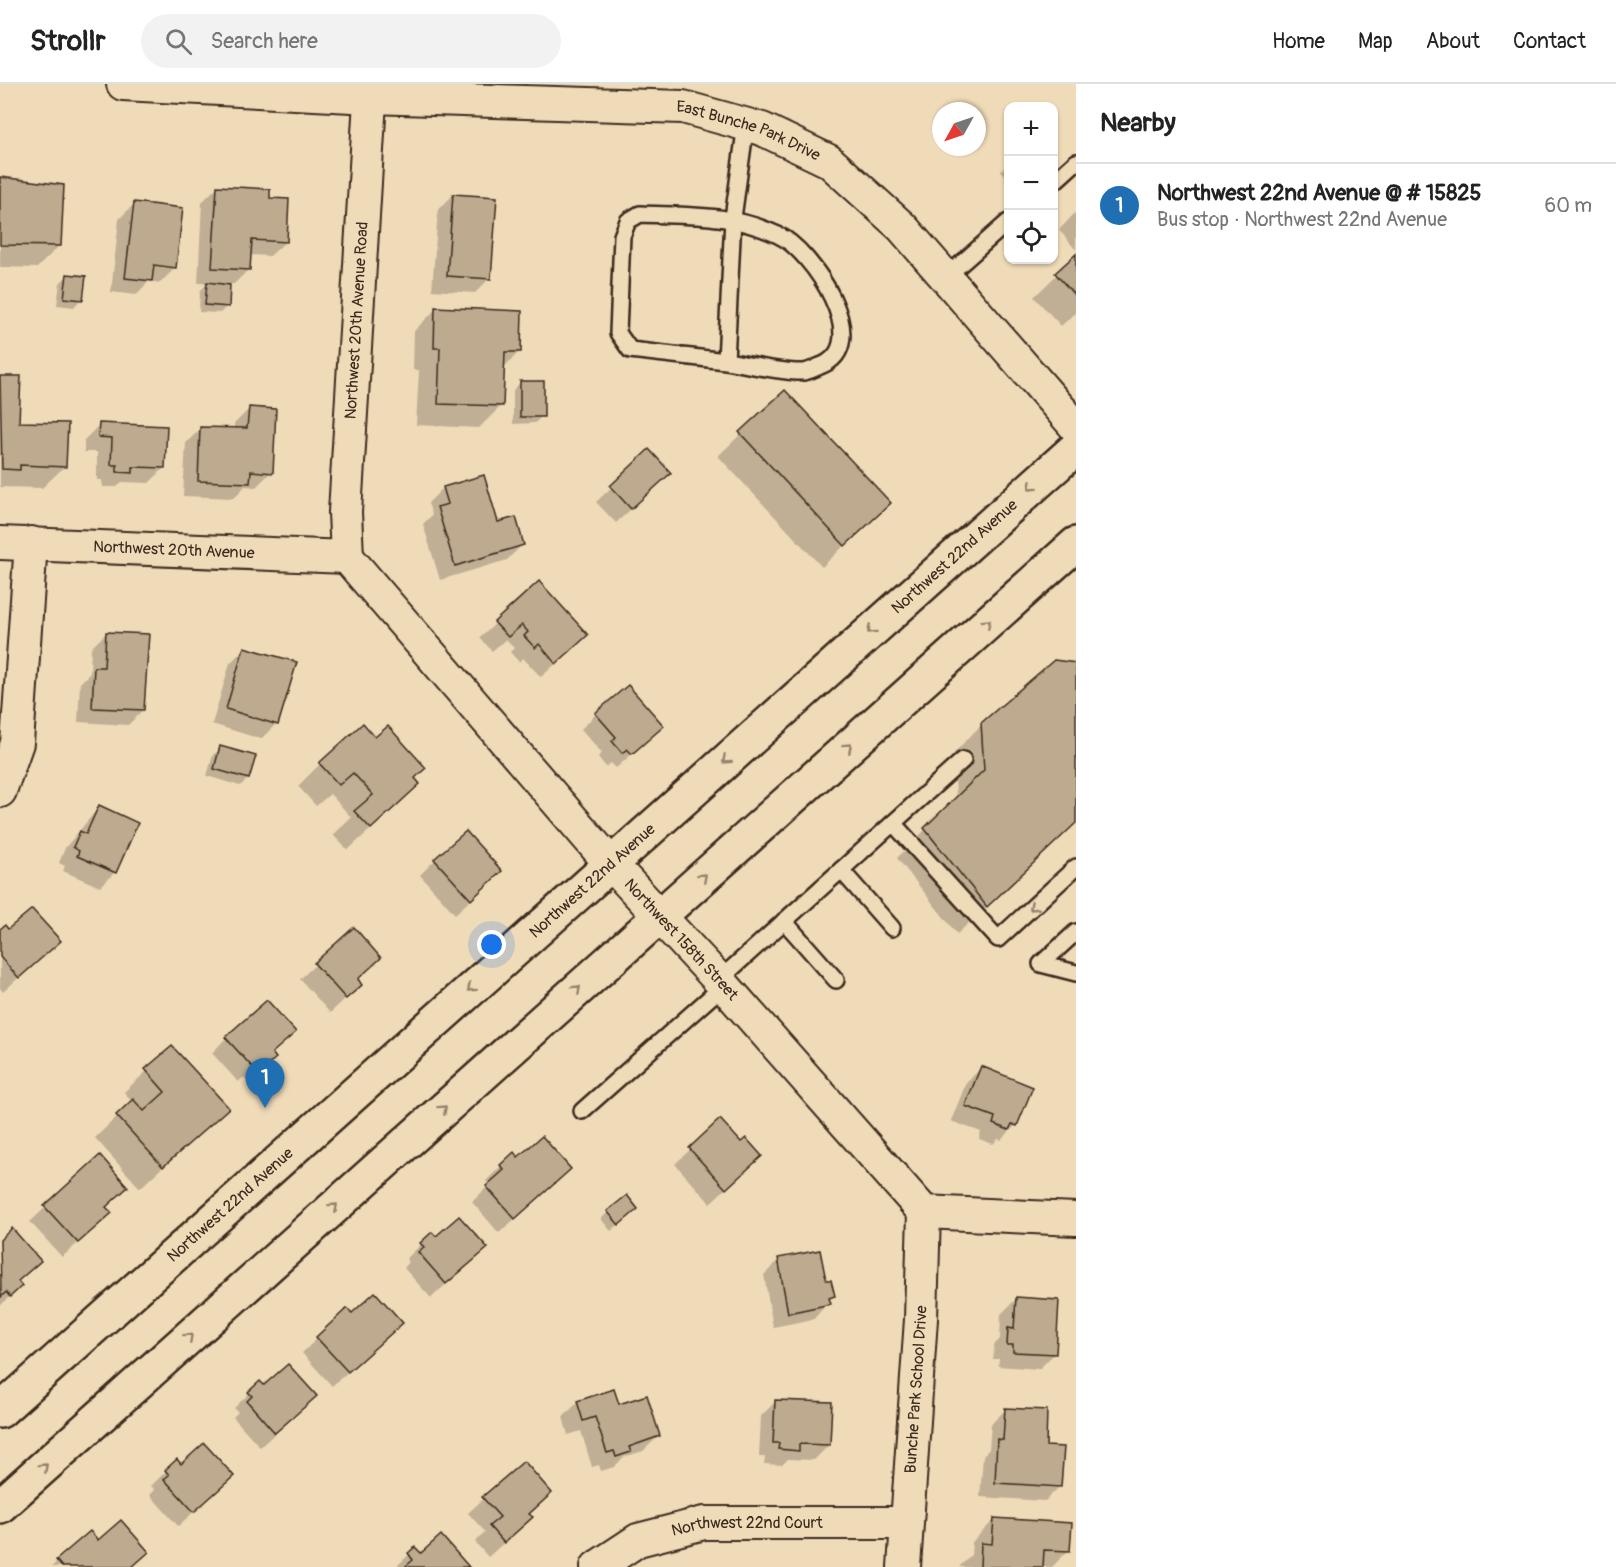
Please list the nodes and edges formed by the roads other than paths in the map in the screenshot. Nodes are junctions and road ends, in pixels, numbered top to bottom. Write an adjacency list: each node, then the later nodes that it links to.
1 (123, 84): 2 (street, East Bunche Park Drive)
2 (371, 90): 3 (street, East Bunche Park Drive); 15 (street, Northwest 20th Avenue Road)
3 (746, 124): 6 (lane); 8 (street, East Bunche Park Drive)
4 (1076, 162): 5 (lane)
5 (1058, 178)
6 (733, 218): 9 (lane); 9 (lane); 9 (lane)
7 (1004, 226): 8 (lane)
8 (946, 277): 10 (street, East Bunche Park Drive)
9 (726, 361)
10 (1076, 427)
11 (1076, 447): 19 (main road, Northwest 22nd Avenue, one-way to 19)
12 (0, 543): 13 (street, Northwest 20th Avenue)
13 (31, 543): 15 (street, Northwest 20th Avenue); 17 (street)
14 (1076, 544): 22 (main road, one-way to 14)
15 (347, 557): 19 (street, Northwest 158th Street)
16 (963, 760): 18 (lane)
17 (0, 791)
18 (893, 823): 20 (lane, one-way to 18); 21 (lane)
19 (610, 863): 22 (street, Northwest 158th Street); 32 (main road, Northwest 22nd Avenue, one-way to 32)
20 (1076, 867)
21 (841, 870): 23 (lane); 24 (lane)
22 (659, 916): 28 (street, Northwest 158th Street); 33 (main road, one-way to 22)
23 (784, 921): 27 (lane); 28 (lane)
24 (892, 928)
25 (1076, 932): 26 (lane)
26 (1076, 973)
27 (836, 980)
28 (721, 983): 29 (lane); 30 (street, Northwest 158th Street)
29 (582, 1111)
30 (924, 1212): 31 (street); 34 (street, Bunche Park School Drive)
31 (1076, 1219)
32 (0, 1411)
33 (0, 1506)
34 (906, 1523): 35 (street, Northwest 22nd Court); 36 (street, Bunche Park School Drive)
35 (597, 1567)
36 (904, 1567)

